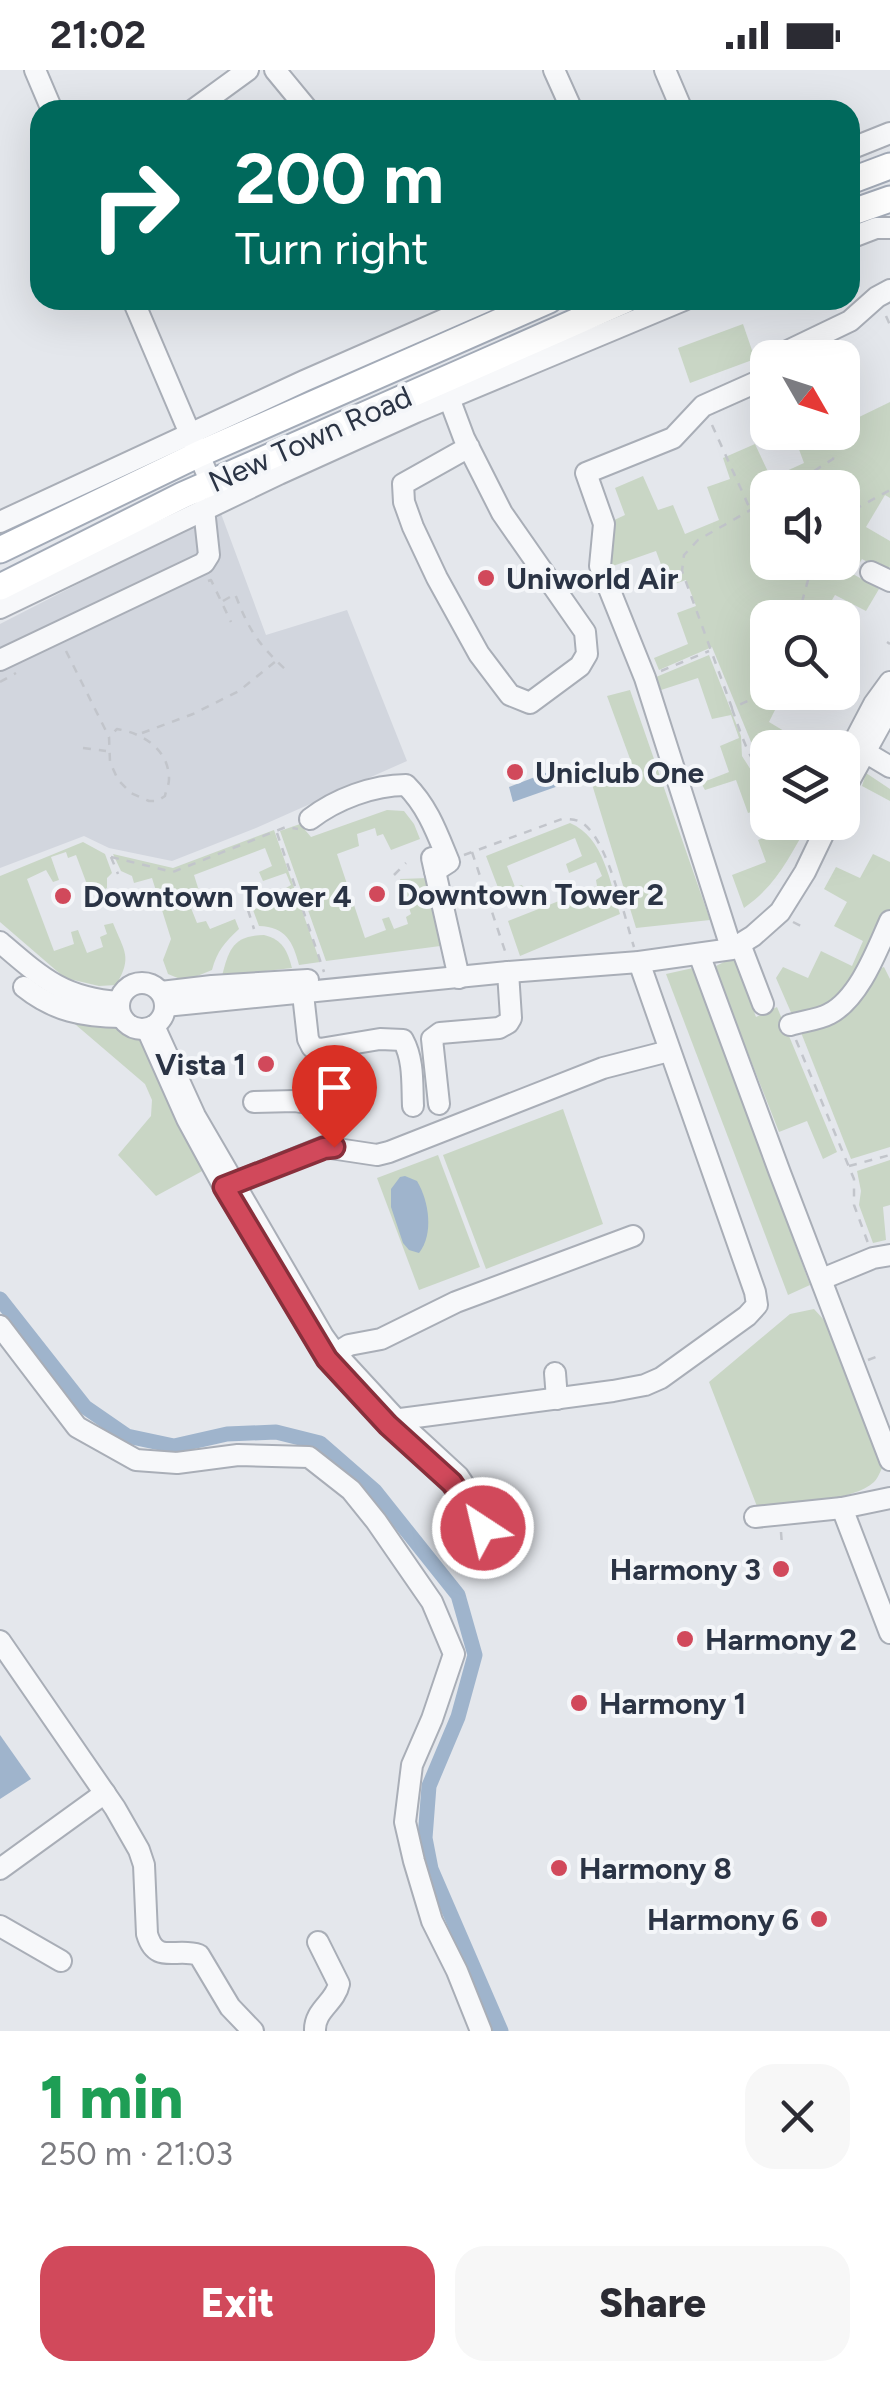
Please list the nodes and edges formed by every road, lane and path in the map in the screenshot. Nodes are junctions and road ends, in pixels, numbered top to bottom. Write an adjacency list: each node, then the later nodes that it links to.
1 (35, 70): 6 (street)
2 (248, 70): 7 (street)
3 (275, 70): 8 (street)
4 (554, 70): 9 (street)
5 (665, 70): 10 (street)
6 (48, 100)
7 (207, 100)
8 (300, 100)
9 (568, 100)
10 (678, 100)
11 (890, 133): 12 (street)
12 (860, 145)
13 (890, 166): 14 (main road)
14 (860, 177)
15 (890, 199): 16 (main road)
16 (860, 210)
17 (890, 228): 18 (street)
18 (860, 234)
19 (890, 290): 25 (street)
20 (137, 310): 29 (street)
21 (466, 310): 29 (street)
22 (524, 310): 29 (main road, New Town Road)
23 (606, 310): 27 (main road, New Town Road)
24 (658, 310): 27 (street)
25 (810, 340)
26 (750, 385): 28 (street)
27 (443, 394): 30 (street); 33 (main road, New Town Road); 37 (street)
28 (703, 406): 36 (path); 52 (street)
29 (194, 444): 33 (street); 39 (street); 40 (main road, New Town Road)
30 (469, 446): 30 (street)
31 (834, 450): 32 (path)
32 (816, 470)
33 (211, 483): 41 (main road, New Town Road)
34 (890, 490): 35 (path)
35 (860, 507)
36 (750, 509)
37 (204, 510): 44 (street); 46 (street)
38 (750, 512): 47 (path)
39 (0, 522)
40 (0, 550)
41 (0, 587)
42 (194, 588): 43 (path)
43 (221, 602): 45 (path); 49 (path)
44 (0, 608)
45 (231, 622)
46 (56, 632): 48 (street); 56 (path)
47 (710, 650): 52 (path); 59 (path)
48 (0, 660)
49 (276, 661): 50 (path); 61 (path)
50 (286, 670)
51 (18, 672): 53 (path)
52 (646, 678): 85 (street)
53 (0, 682)
54 (890, 682): 60 (street)
55 (96, 692): 56 (path)
56 (88, 696): 62 (path)
57 (750, 700): 59 (path)
58 (890, 707): 65 (street)
59 (732, 708): 66 (path)
60 (860, 731)
61 (139, 735): 62 (path); 64 (path)
62 (109, 737): 64 (path)
63 (83, 748): 64 (path)
64 (109, 751)
65 (866, 752): 67 (street); 68 (street)
66 (750, 754)
67 (860, 762)
68 (890, 767)
69 (308, 823): 70 (path); 75 (street)
70 (277, 831): 76 (path); 91 (path)
71 (806, 840): 85 (street)
72 (820, 840): 85 (street)
73 (472, 852): 75 (path); 88 (path); 89 (path)
74 (406, 863): 77 (path)
75 (442, 866): 90 (street)
76 (118, 874)
77 (394, 875)
78 (100, 903): 79 (path)
79 (93, 905)
80 (248, 910): 84 (path)
81 (790, 920): 83 (path)
82 (890, 920): 97 (street)
83 (805, 928)
84 (254, 929)
85 (734, 941): 87 (street); 88 (street); 95 (street)
86 (0, 942): 96 (street)
87 (700, 954): 88 (street); 109 (street)
88 (637, 956): 89 (street); 99 (street)
89 (508, 966): 90 (street); 101 (street)
90 (458, 972): 91 (street); 93 (street)
91 (326, 978): 93 (street)
92 (24, 987): 96 (street)
93 (299, 989): 94 (street); 102 (street)
94 (163, 999): 96 (street); 98 (street)
95 (762, 1004)
96 (120, 1009): 98 (street)
97 (790, 1024): 105 (path)
98 (151, 1028): 106 (street)
99 (668, 1050): 106 (street); 113 (street)
100 (254, 1102): 103 (street)
101 (438, 1104)
102 (413, 1106)
103 (333, 1107)
104 (890, 1156): 105 (path)
105 (849, 1166): 108 (path)
106 (228, 1185): 111 (street)
107 (633, 1236): 111 (street)
108 (882, 1257): 109 (street)
109 (822, 1279): 115 (street)
110 (0, 1326): 131 (street)
111 (331, 1356): 114 (street)
112 (555, 1374): 113 (street)
113 (557, 1399): 114 (street)
114 (392, 1422): 119 (street)
115 (890, 1460)
116 (889, 1504): 117 (street)
117 (842, 1508): 118 (street); 122 (street)
118 (755, 1517)
119 (487, 1526)
120 (781, 1532): 121 (path)
121 (782, 1546)
122 (890, 1633)
123 (0, 1641): 124 (street)
124 (105, 1793): 125 (street); 129 (street)
125 (0, 1869)
126 (0, 1926): 128 (street)
127 (318, 1942): 130 (street)
128 (61, 1962)
129 (253, 2031)
130 (315, 2031)
131 (481, 2031)

